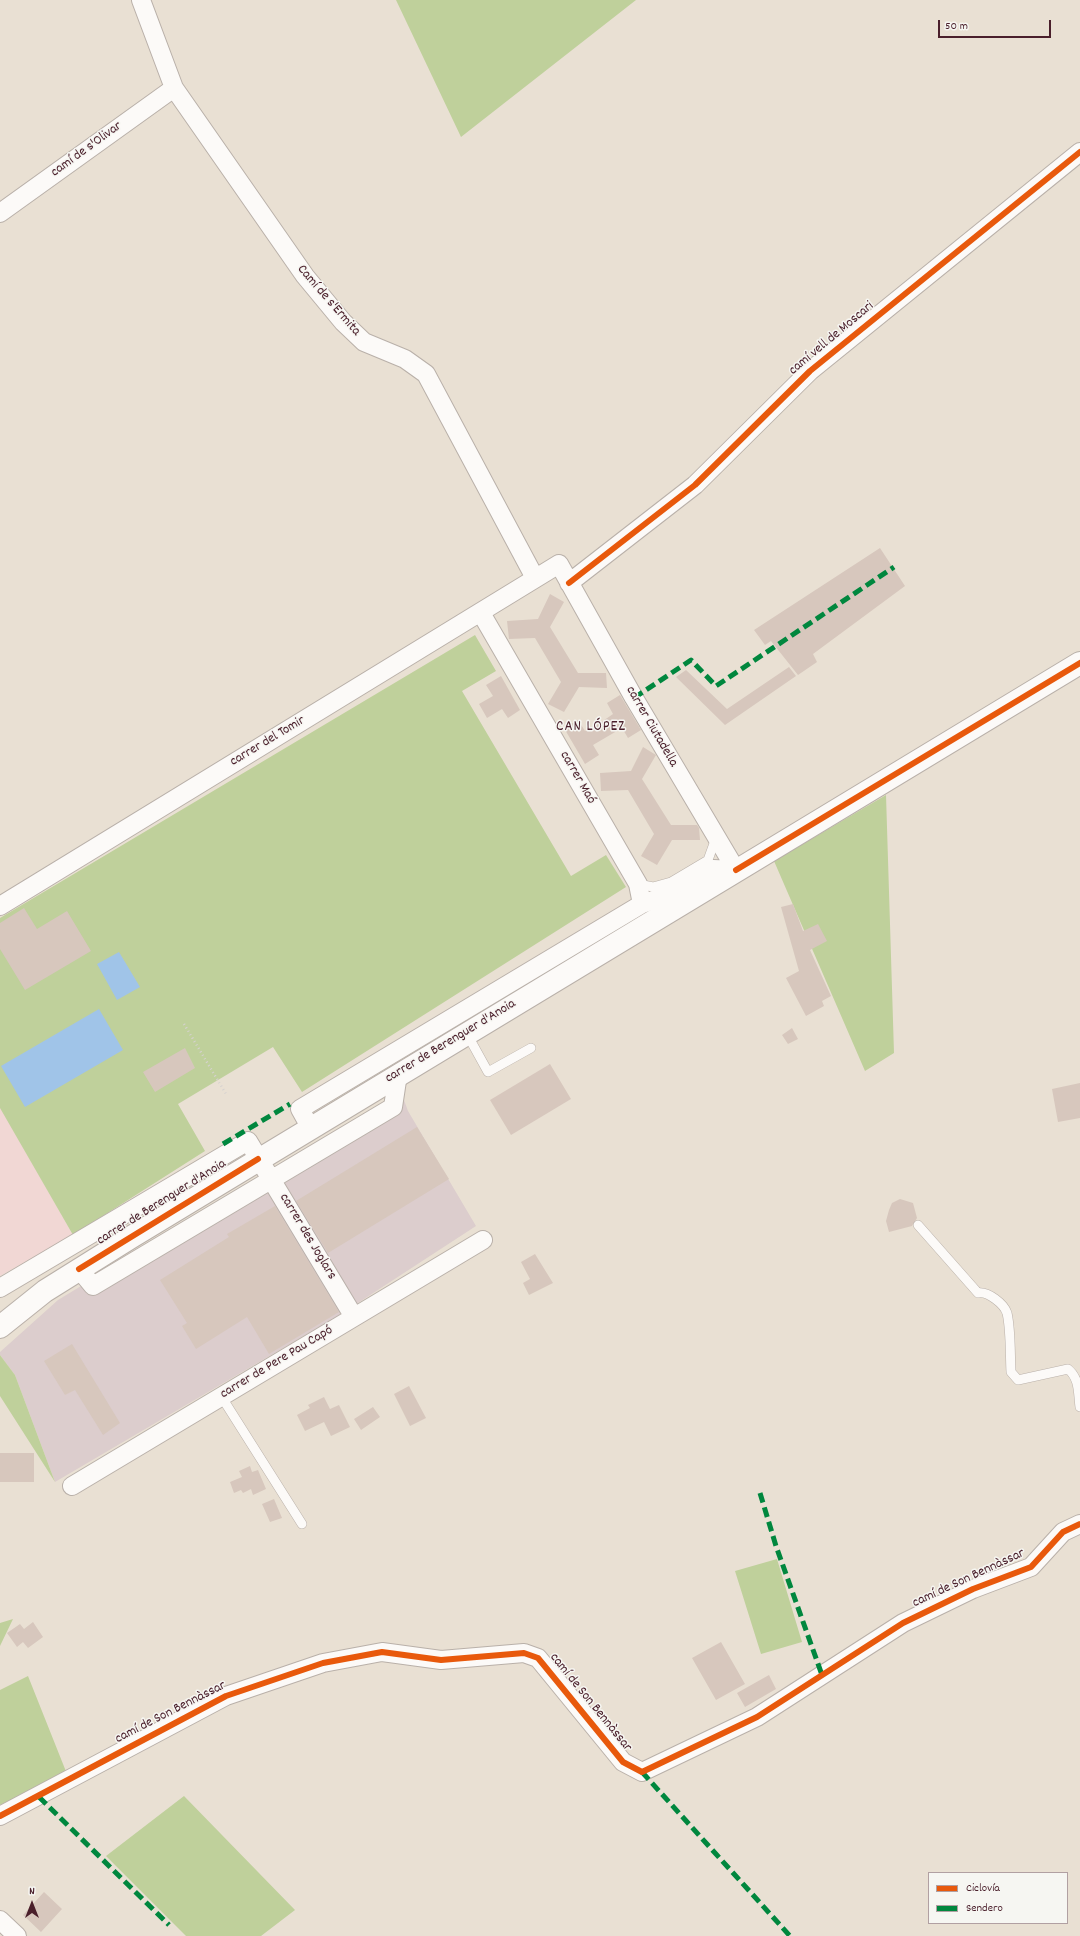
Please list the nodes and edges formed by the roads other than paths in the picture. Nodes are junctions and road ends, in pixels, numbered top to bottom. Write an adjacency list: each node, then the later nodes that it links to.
1 (142, 0): 2 (street, Camí de s'Ermita)
2 (174, 88): 4 (street, camí de s'Olivar); 5 (street, Camí de s'Ermita)
3 (1080, 152): 6 (street, camí vell de Moscari)
4 (0, 213)
5 (535, 578): 6 (street, carrer Ciutadella); 7 (street, carrer del Tomir)
6 (569, 583): 9 (street, carrer Ciutadella)
7 (481, 612): 11 (street, carrer Maó); 13 (street, carrer del Tomir)
8 (1080, 662): 10 (main road, carrer de Berenguer d'Anoia)
9 (716, 837): 10 (street, carrer Ciutadella); 11 (lane)
10 (736, 870): 12 (street); 14 (main road, carrer de Berenguer d'Anoia)
11 (638, 884): 12 (street, carrer Maó)
12 (642, 904): 17 (street)
13 (0, 906)
14 (466, 1033): 15 (lane); 16 (main road, carrer de Berenguer d'Anoia)
15 (531, 1048)
16 (398, 1074): 17 (main road, carrer de Berenguer d'Anoia); 19 (street)
17 (310, 1127): 18 (main road, carrer de Berenguer d'Anoia)
18 (258, 1159): 19 (street, carrer des Joglars); 22 (main road, carrer de Berenguer d'Anoia); 23 (street, carrer des Joglars)
19 (272, 1179): 22 (street); 24 (street, carrer des Joglars)
20 (918, 1225): 27 (lane)
21 (483, 1240): 24 (street, carrer de Pere Pau Capó)
22 (79, 1269): 25 (main road, carrer de Berenguer d'Anoia)
23 (0, 1288)
24 (354, 1317): 26 (street, carrer de Pere Pau Capó)
25 (0, 1326)
26 (221, 1396): 28 (street, carrer de Pere Pau Capó); 29 (lane)
27 (1080, 1407)
28 (72, 1486)
29 (302, 1524)
30 (1080, 1524): 31 (street, camí de Son Bennàssar)
31 (0, 1816)
32 (0, 1920): 33 (street)
33 (17, 1936)

